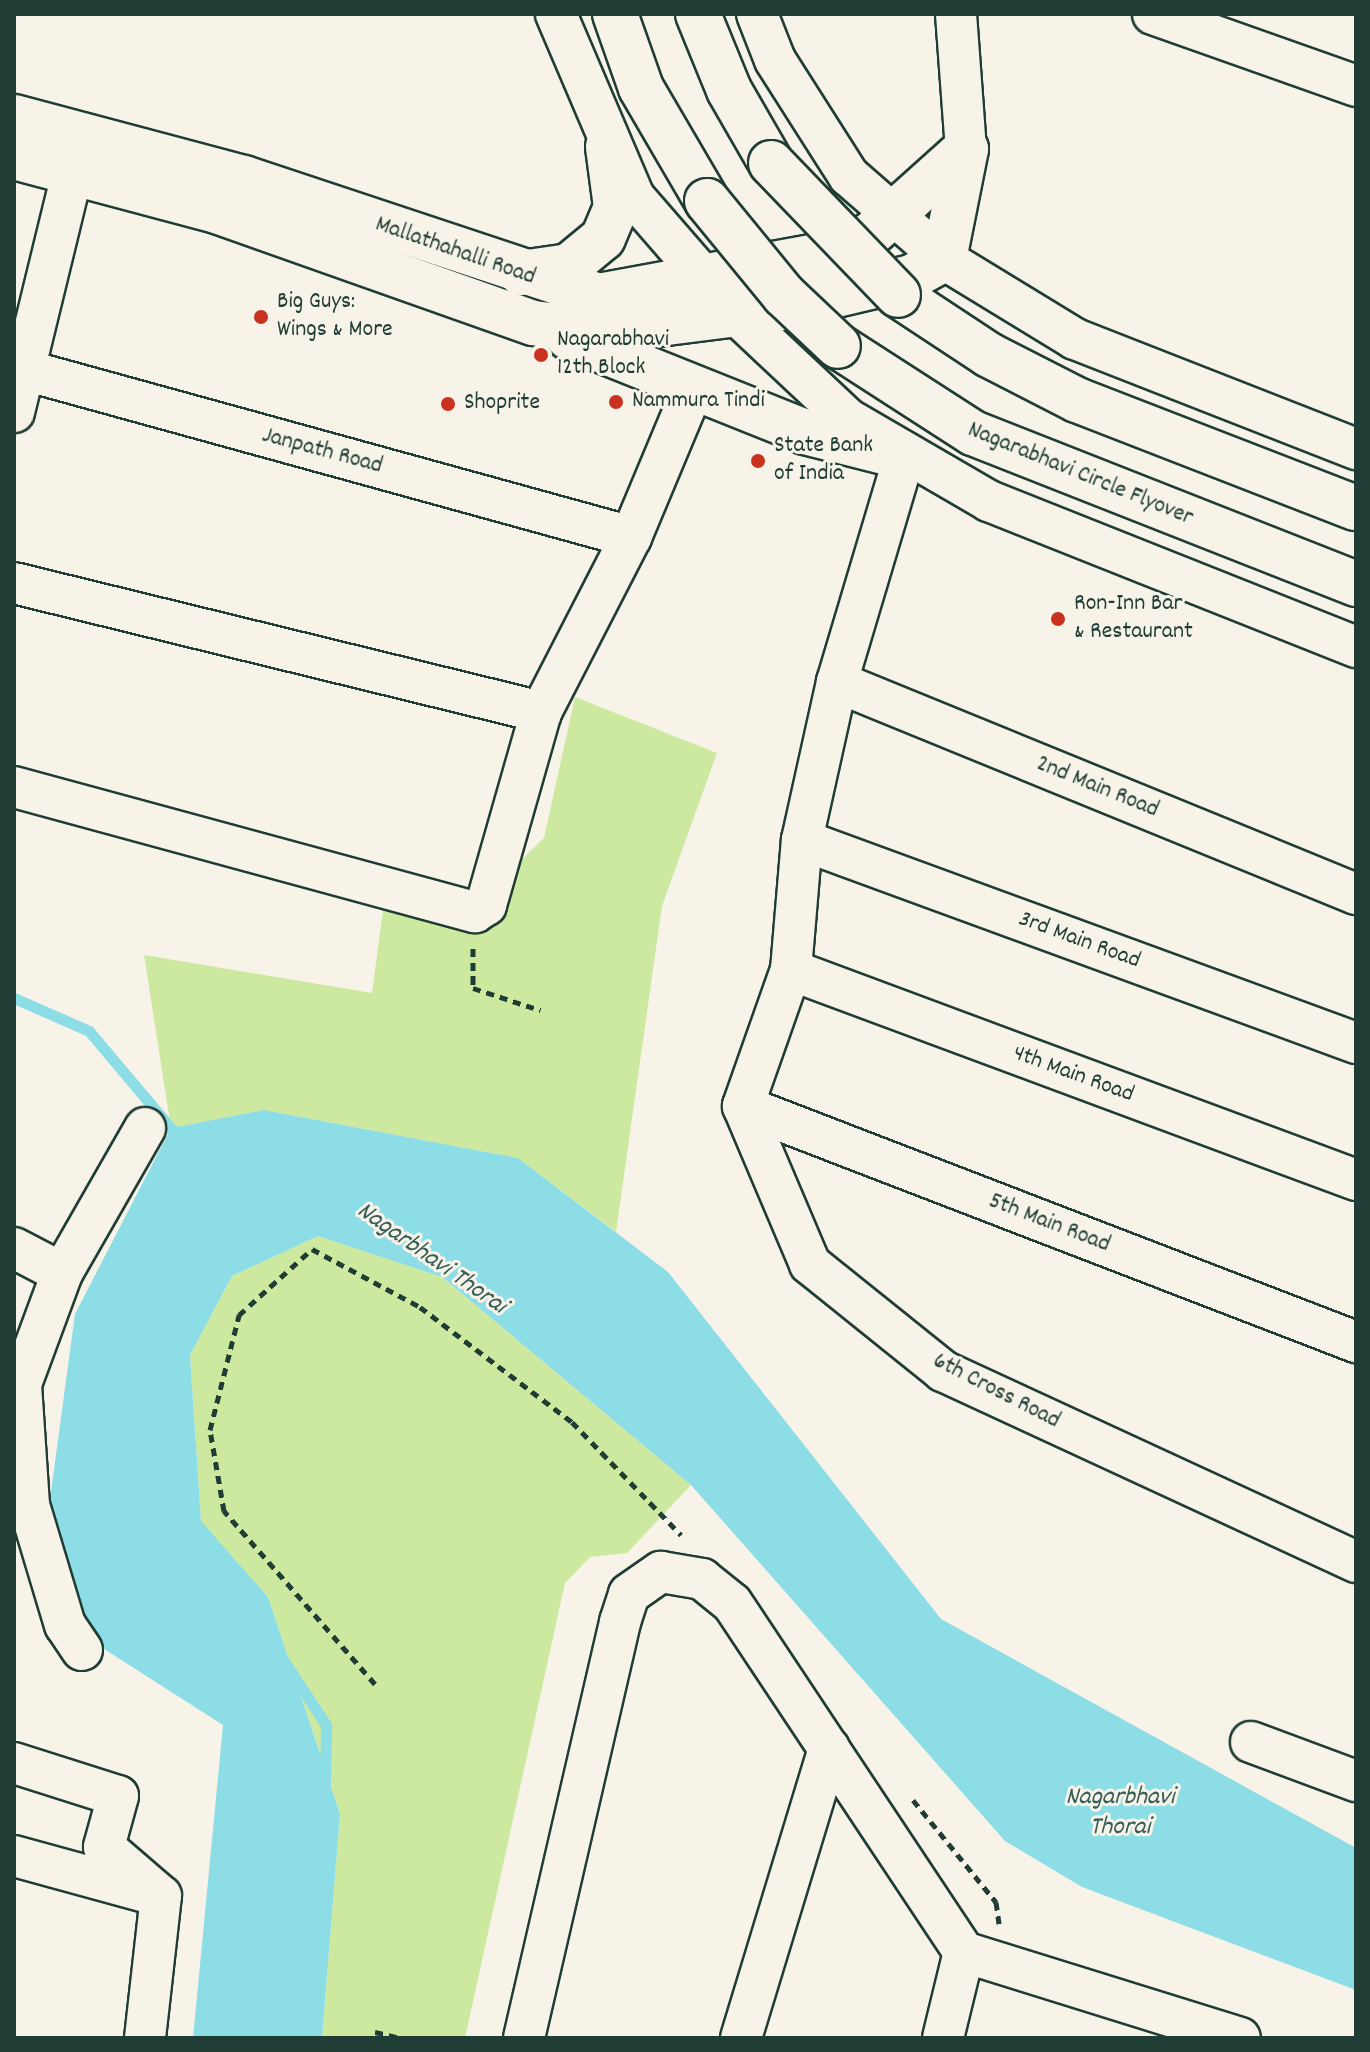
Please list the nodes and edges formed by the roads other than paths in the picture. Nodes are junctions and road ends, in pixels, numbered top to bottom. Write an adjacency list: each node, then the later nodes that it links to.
1 (556, 14): 9 (street)
2 (615, 14): 27 (main road, Nagarabhavi Circle Flyover, bridge)
3 (698, 14): 24 (main road, bridge)
4 (757, 14): 13 (street)
5 (956, 14): 10 (street)
6 (1153, 14): 7 (street)
7 (1356, 86)
8 (14, 117): 15 (main road, Mallathahalli Road)
9 (608, 147): 15 (main road); 16 (street)
10 (966, 149): 13 (main road, Mallathahalli Road); 14 (main road)
11 (14, 157): 12 (main road, Mallathahalli Road)
12 (73, 170): 18 (main road, Mallathahalli Road); 19 (street)
13 (894, 216): 14 (street); 16 (main road, Mallathahalli Road)
14 (944, 259): 17 (main road, Mallathahalli Road); 22 (street)
15 (507, 271): 16 (main road, Mallathahalli Road)
16 (706, 279): 17 (street)
17 (735, 313): 18 (main road, Mallathahalli Road); 23 (street)
18 (533, 323): 20 (main road)
19 (18, 368): 21 (street); 25 (street, Janpath Road)
20 (693, 389): 23 (main road); 25 (street)
21 (14, 412)
22 (1356, 449)
23 (904, 457): 28 (street); 29 (street)
24 (1356, 508)
25 (631, 537): 30 (street)
26 (14, 583): 30 (street)
27 (1356, 584)
28 (1356, 647)
29 (837, 682): 32 (street); 33 (street, 2nd Main Road)
30 (541, 712): 31 (street)
31 (14, 787)
32 (802, 840): 34 (street); 35 (street, 3rd Main Road)
33 (1356, 894)
34 (791, 970): 36 (street); 38 (street, 4th Main Road)
35 (1356, 1043)
36 (743, 1106): 41 (street, 5th Main Road); 43 (street, 6th Cross Road)
37 (145, 1128): 40 (street)
38 (1356, 1180)
39 (14, 1248): 40 (street)
40 (62, 1273): 42 (street)
41 (1356, 1342)
42 (22, 1501): 44 (street)
43 (1356, 1562)
44 (82, 1650)
45 (1251, 1742): 48 (street)
46 (829, 1748): 51 (street); 53 (street); 54 (street)
47 (14, 1763): 50 (street)
48 (1356, 1781)
49 (14, 1856): 50 (street)
50 (161, 1896): 52 (street)
51 (964, 1952): 55 (street); 56 (street)
52 (145, 2038)
53 (524, 2038)
54 (741, 2038)
55 (943, 2038)
56 (1240, 2038)

